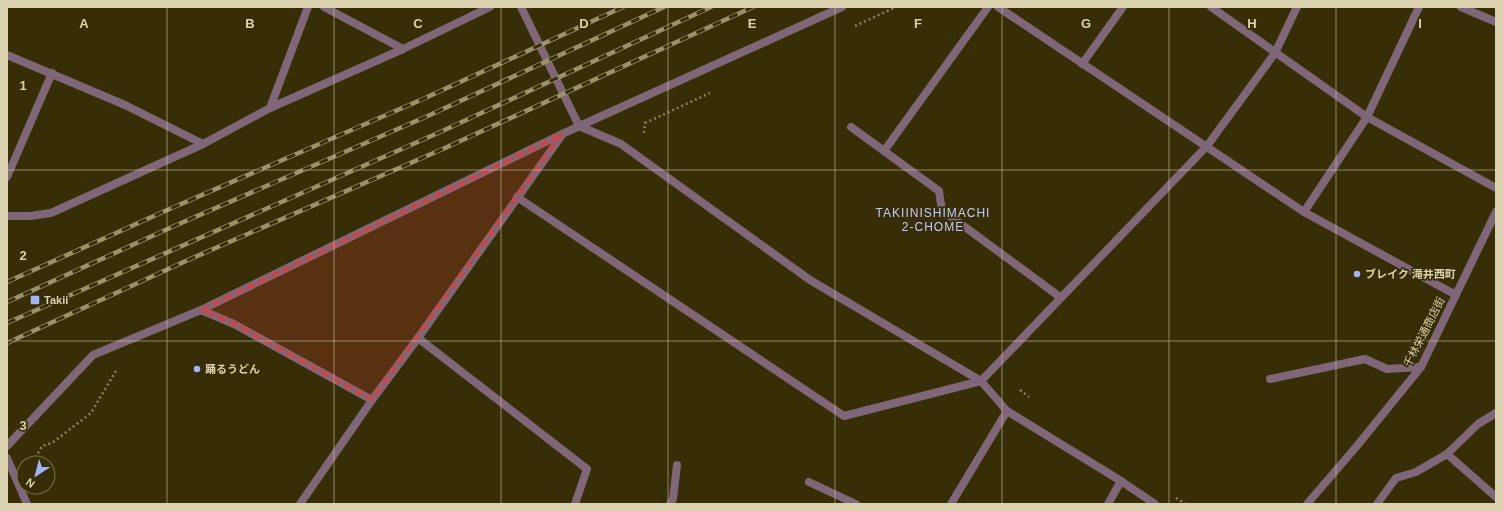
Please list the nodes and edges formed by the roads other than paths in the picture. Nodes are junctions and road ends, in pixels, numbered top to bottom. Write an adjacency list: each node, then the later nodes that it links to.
1 (308, 7): 19 (street)
2 (324, 7): 14 (street)
3 (490, 7): 14 (street)
4 (520, 7): 21 (street)
5 (842, 7): 21 (street)
6 (988, 7): 26 (street)
7 (998, 7): 17 (street)
8 (1123, 7): 17 (street)
9 (1211, 7): 15 (street)
10 (1297, 7): 15 (street)
11 (1419, 7): 20 (street)
12 (1461, 7): 13 (street)
13 (1496, 22)
14 (403, 49): 19 (street)
15 (1275, 53): 20 (street); 25 (street)
16 (7, 55): 18 (street)
17 (1082, 64): 25 (street)
18 (52, 73): 24 (street); 27 (street)
19 (270, 108): 24 (street)
20 (1367, 117): 28 (street); 30 (street)
21 (579, 126): 23 (street); 39 (street)
22 (851, 128): 26 (street)
23 (562, 134): 29 (street); 35 (street)
24 (203, 144): 32 (street)
25 (1208, 146): 30 (street); 34 (street)
26 (884, 151): 34 (street)
27 (7, 177)
28 (1496, 188)
29 (517, 197): 36 (street); 39 (street)
30 (1304, 212): 33 (street)
31 (1496, 212): 33 (street, 千林栄通商店街)
32 (7, 216)
33 (1456, 295): 37 (street, 千林栄通商店街)
34 (1060, 297): 39 (street)
35 (201, 310): 40 (street); 43 (street)
36 (418, 338): 40 (street); 52 (street)
37 (1421, 367): 38 (street); 58 (street, 千林栄通商店街)
38 (1270, 379)
39 (981, 381): 41 (street)
40 (372, 400): 51 (street)
41 (1007, 411): 47 (street); 55 (street)
42 (1496, 413): 44 (street)
43 (7, 446)
44 (1447, 454): 49 (street); 59 (street)
45 (7, 458): 50 (street)
46 (677, 465): 53 (street)
47 (1121, 481): 56 (street); 57 (street)
48 (809, 482): 54 (street)
49 (1496, 497)
50 (27, 504)
51 (300, 504)
52 (575, 504)
53 (670, 504)
54 (856, 504)
55 (951, 504)
56 (1108, 504)
57 (1155, 504)
58 (1307, 504)
59 (1377, 504)

